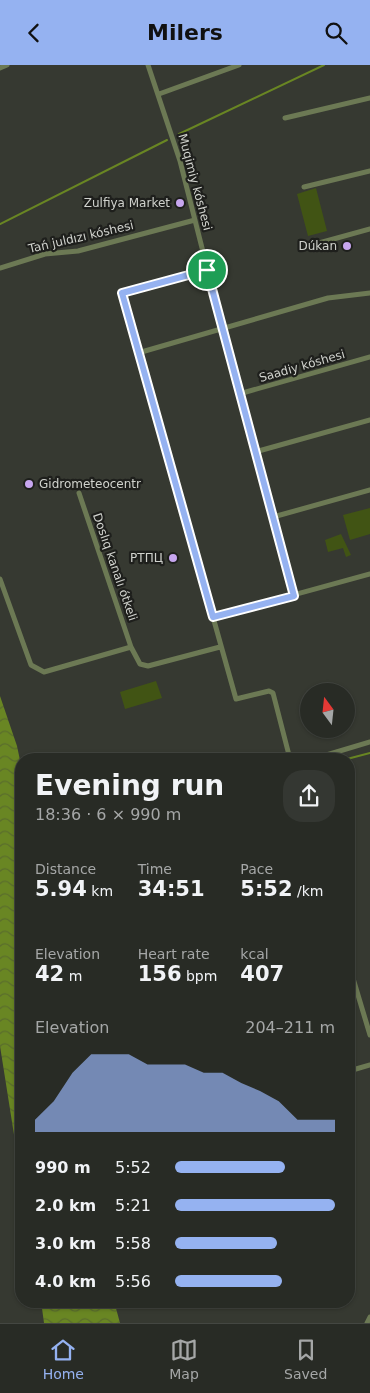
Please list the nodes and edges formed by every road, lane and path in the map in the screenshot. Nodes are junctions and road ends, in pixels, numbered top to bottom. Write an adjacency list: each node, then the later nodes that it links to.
1 (7, 65): 4 (street)
2 (148, 65): 5 (street, Muqimiy kóshesi)
3 (238, 65): 5 (street)
4 (0, 68)
5 (159, 95): 10 (street, Muqimiy kóshesi)
6 (370, 98): 7 (street)
7 (285, 119)
8 (370, 171): 9 (street)
9 (304, 187)
10 (195, 219): 13 (street, Tań juldızı kóshesi); 14 (street, Muqimiy kóshesi)
11 (370, 229): 12 (street)
12 (318, 243)
13 (0, 269)
14 (207, 270): 16 (street, Muqimiy kóshesi); 17 (street)
15 (370, 293): 16 (street)
16 (222, 328): 17 (street); 19 (street, Muqimiy kóshesi)
17 (138, 353): 28 (street)
18 (370, 357): 19 (street, Saadiy kóshesi)
19 (239, 394): 21 (street, Muqimiy kóshesi)
20 (370, 420): 21 (street)
21 (255, 452): 24 (street, Muqimiy kóshesi)
22 (370, 490): 24 (street)
23 (79, 493): 29 (street, Doslıq kanalı ótkeli)
24 (273, 517): 27 (street, Muqimiy kóshesi)
25 (370, 574): 27 (street)
26 (0, 579): 29 (street)
27 (294, 596): 28 (street)
28 (213, 617): 30 (street)
29 (131, 647): 30 (street, Doslıq kanalı ótkeli)
30 (220, 647): 32 (street)
31 (370, 742): 33 (street)
32 (288, 753)
33 (333, 753)
34 (355, 985): 35 (street)
35 (370, 1035)
36 (370, 1065): 37 (street)
37 (355, 1069)
38 (370, 1317): 39 (street)
39 (367, 1323)

